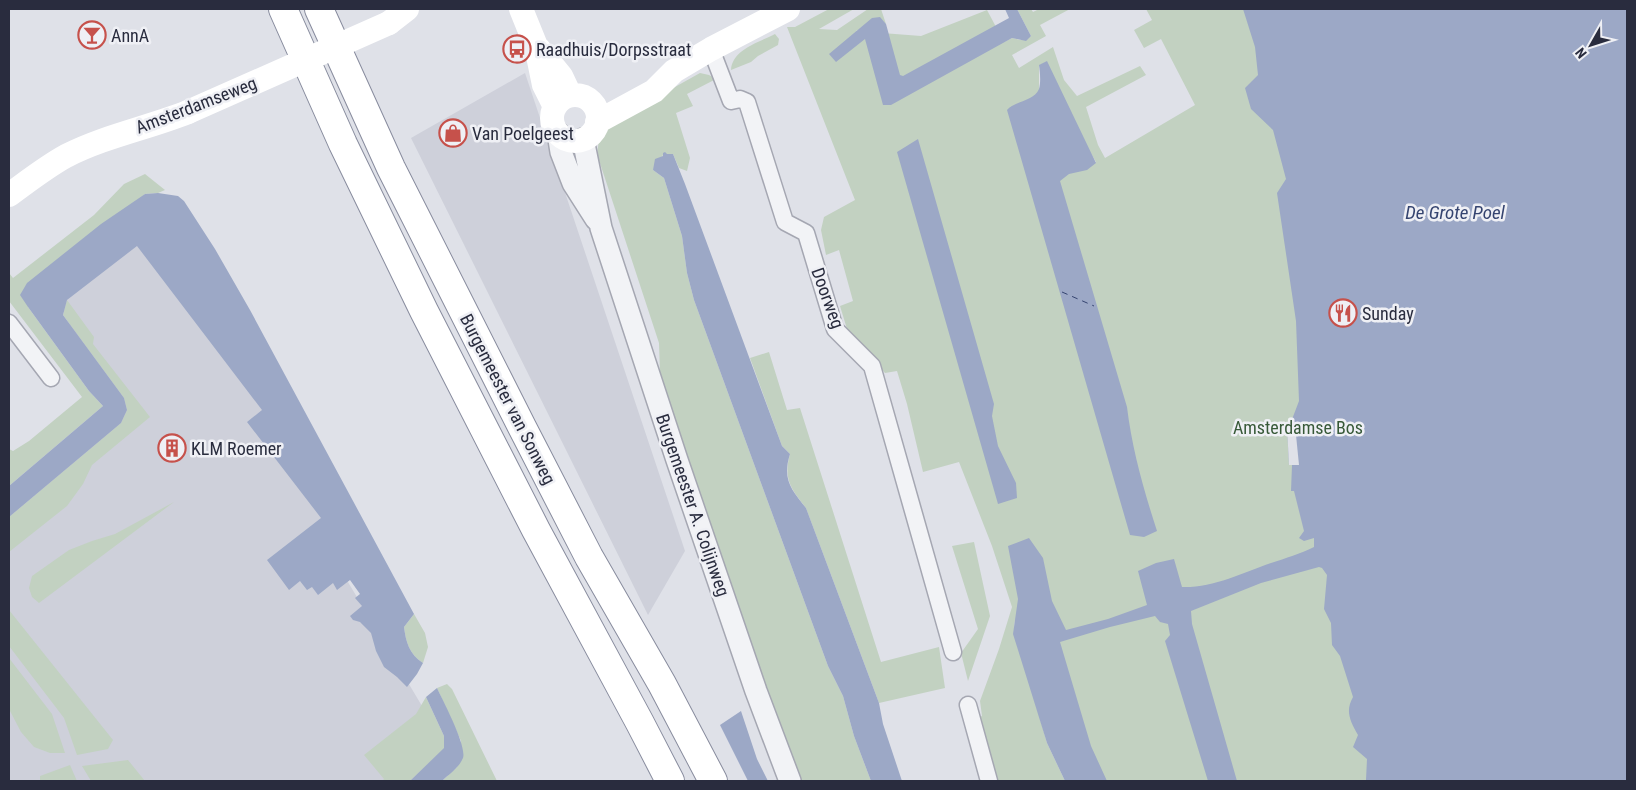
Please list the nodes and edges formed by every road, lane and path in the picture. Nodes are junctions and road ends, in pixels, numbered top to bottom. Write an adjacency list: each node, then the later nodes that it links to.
1 (283, 9): 16 (highway, Burgemeester van Sonweg)
2 (319, 9): 17 (highway, Burgemeester van Sonweg)
3 (408, 9): 10 (main road, Amsterdamseweg, bridge)
4 (521, 9): 7 (main road)
5 (788, 9): 6 (main road)
6 (711, 49): 8 (main road); 14 (street, Doorweg)
7 (563, 101): 8 (main road); 9 (main road)
8 (591, 122): 9 (main road); 11 (street, Burgemeester A. Colijnweg)
9 (558, 133): 11 (street, Burgemeester A. Colijnweg)
10 (9, 195)
11 (601, 228): 18 (street, Burgemeester A. Colijnweg)
12 (9, 323): 13 (street)
13 (51, 378)
14 (953, 652)
15 (968, 705): 19 (street)
16 (670, 781)
17 (713, 781)
18 (790, 781)
19 (989, 781)

